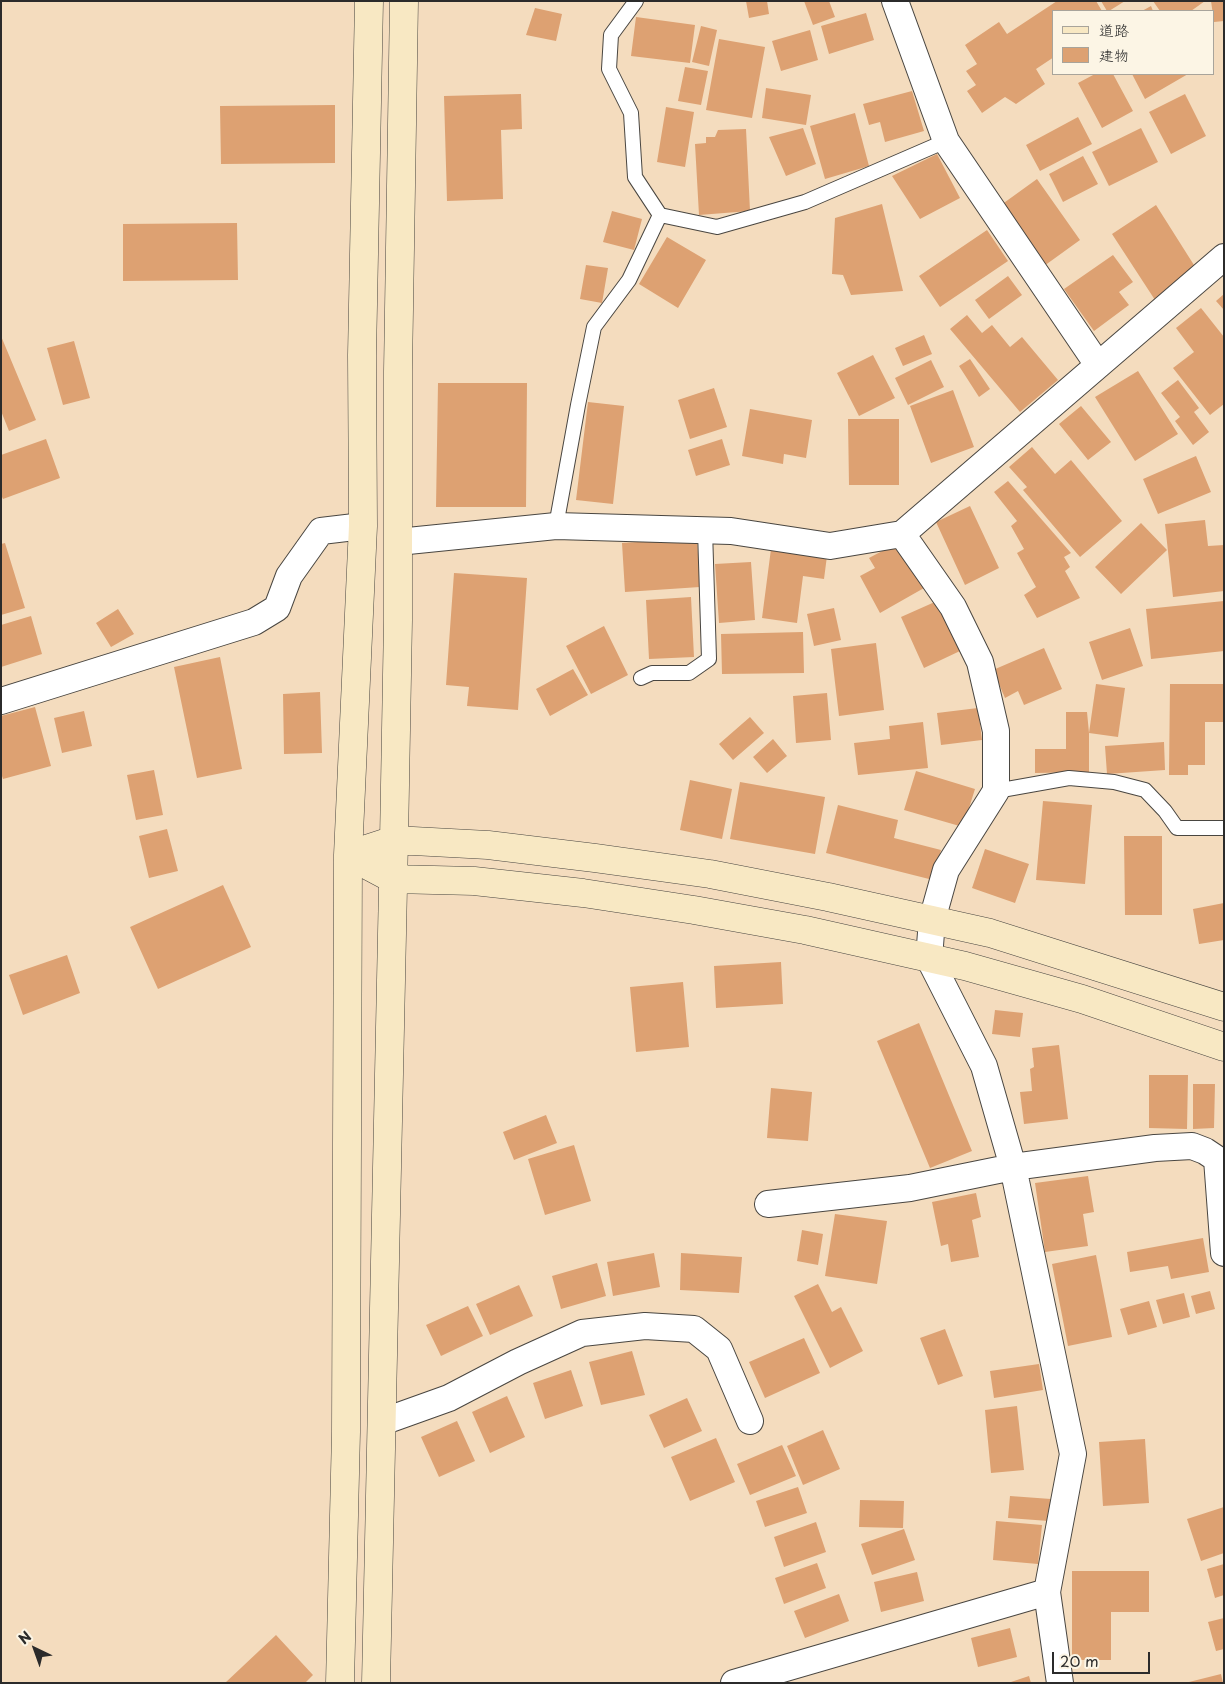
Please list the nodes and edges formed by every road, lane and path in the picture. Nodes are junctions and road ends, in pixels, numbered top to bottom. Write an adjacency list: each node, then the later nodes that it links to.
1 (369, 1): 9 (street)
2 (404, 1): 13 (street)
3 (636, 1): 6 (lane)
4 (894, 1): 5 (street)
5 (946, 141): 6 (lane); 8 (street)
6 (660, 215): 10 (lane)
7 (1224, 257): 8 (street)
8 (1098, 365): 12 (street)
9 (363, 526): 15 (street); 19 (street)
10 (556, 526): 11 (street); 13 (street)
11 (705, 530): 12 (street); 14 (lane)
12 (902, 534): 16 (street)
13 (398, 542): 18 (street)
14 (641, 678)
15 (1, 700)
16 (996, 790): 17 (lane); 21 (street)
17 (1224, 828)
18 (394, 840): 19 (street); 20 (street); 21 (street)
19 (348, 855): 20 (street); 31 (street)
20 (393, 879): 22 (street); 28 (street)
21 (932, 920): 22 (street); 23 (street)
22 (929, 958): 24 (street); 25 (street)
23 (1224, 1007)
24 (1224, 1047)
25 (1013, 1167): 26 (street); 27 (street); 30 (street)
26 (768, 1204)
27 (1224, 1253)
28 (382, 1422): 29 (street); 32 (street)
29 (750, 1422)
30 (1047, 1592): 33 (street); 34 (street)
31 (340, 1683)
32 (376, 1683)
33 (734, 1683)
34 (1060, 1683)

